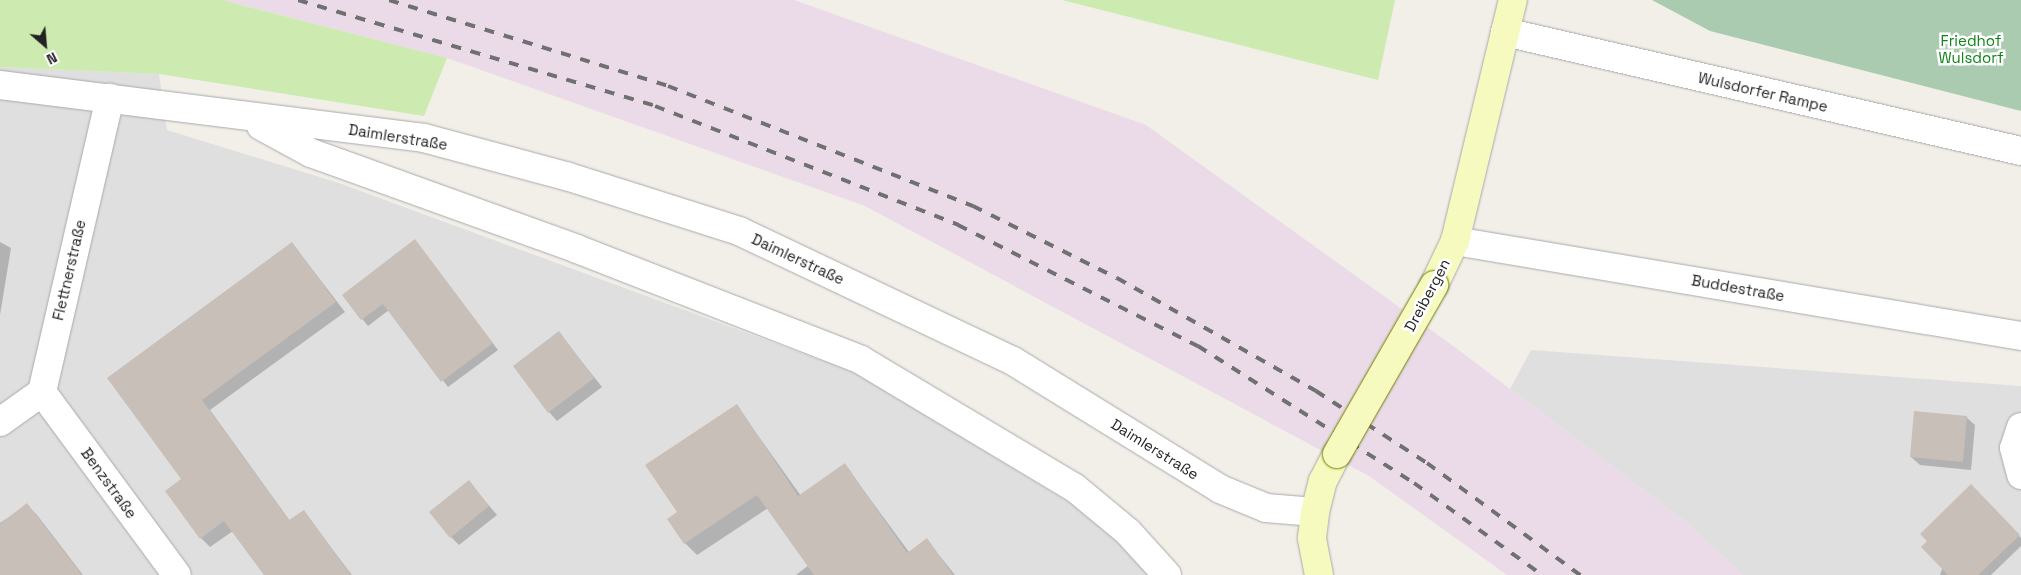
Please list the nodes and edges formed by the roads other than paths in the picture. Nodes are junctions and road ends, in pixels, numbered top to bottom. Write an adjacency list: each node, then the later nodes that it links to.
1 (1513, 0): 2 (street, Dreibergen)
2 (1505, 32): 6 (street, Wulsdorfer Rampe); 7 (street, Dreibergen)
3 (0, 85): 4 (street, Daimlerstraße)
4 (110, 98): 5 (street, Daimlerstraße); 9 (street, Flettnerstraße)
5 (239, 115): 13 (street, Daimlerstraße); 15 (street, Daimlerstraße)
6 (2021, 151)
7 (1455, 241): 8 (street, Buddestraße); 13 (street, Dreibergen, bridge)
8 (2021, 336)
9 (42, 392): 10 (street); 14 (street, Benzstraße)
10 (0, 422)
11 (2021, 427): 12 (street)
12 (2021, 475)
13 (1315, 512): 16 (street, Dreibergen)
14 (177, 575)
15 (1167, 575)
16 (1319, 575)

